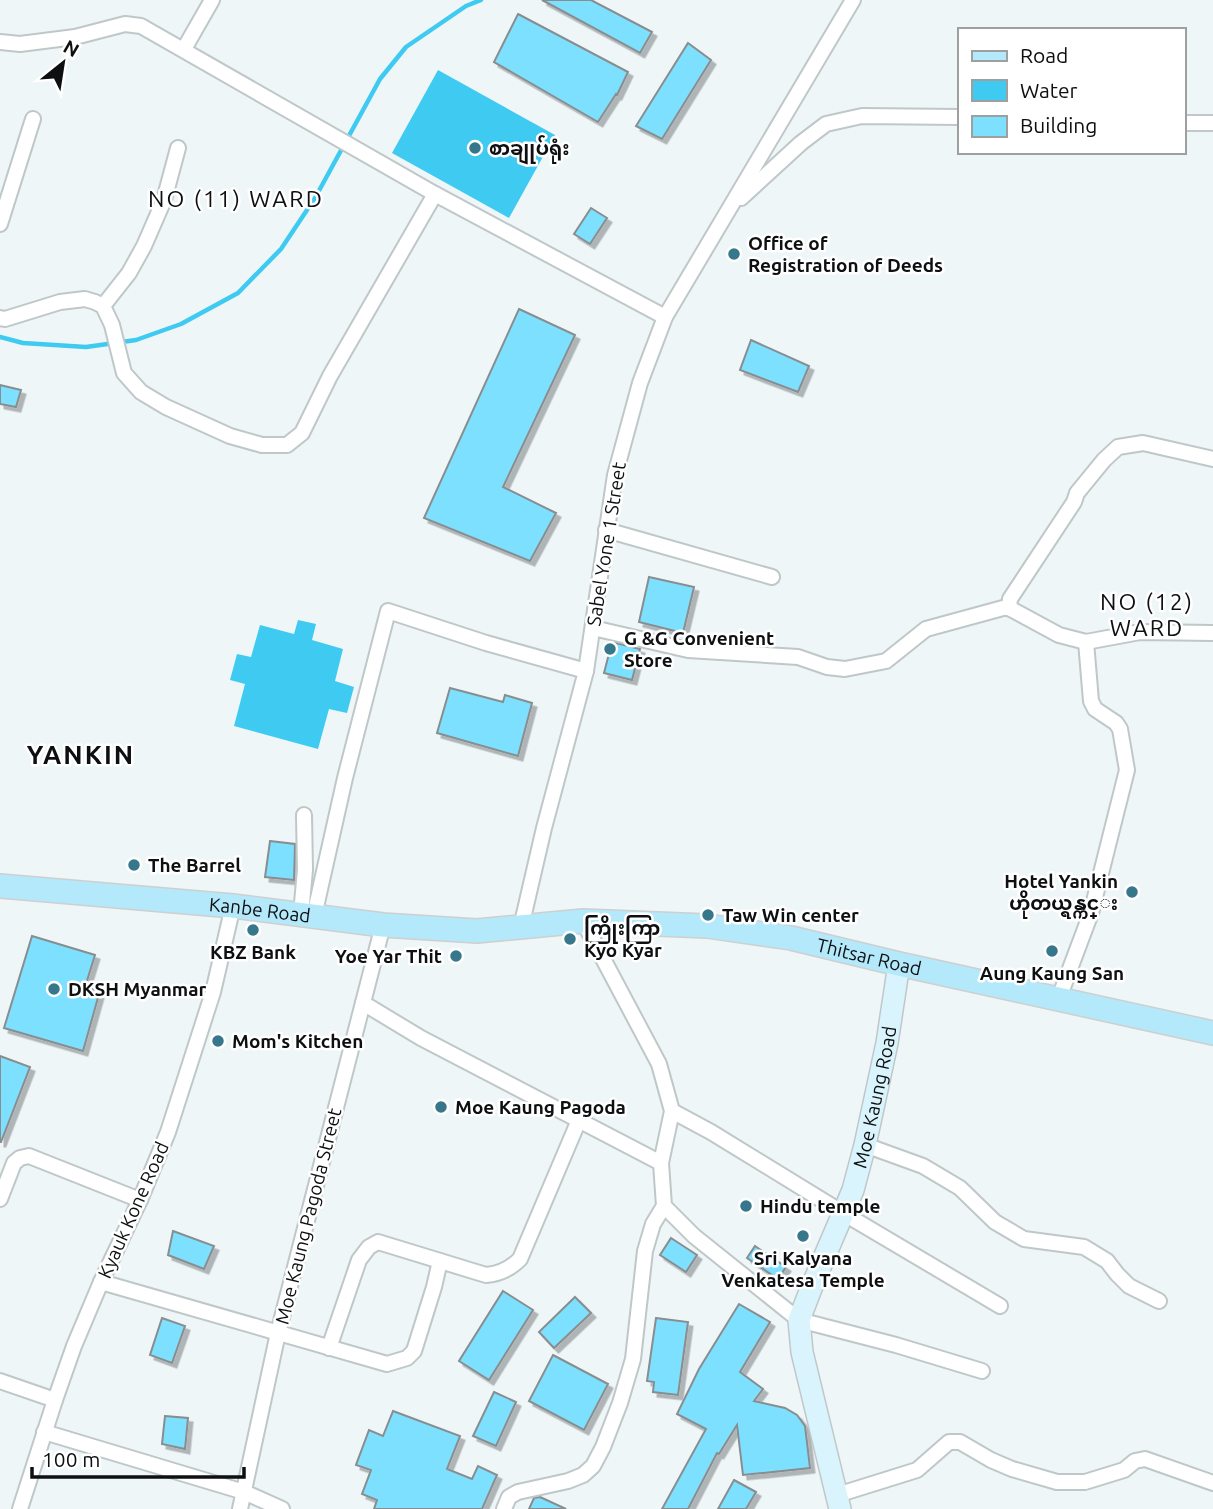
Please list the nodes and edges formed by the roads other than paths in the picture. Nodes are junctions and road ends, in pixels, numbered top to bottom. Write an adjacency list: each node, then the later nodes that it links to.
1 (212, 0): 4 (street)
2 (853, 0): 11 (street, Sabel Yone 1 Street)
3 (0, 42): 4 (street)
4 (184, 49): 10 (street)
5 (958, 117): 11 (street)
6 (33, 119): 12 (street)
7 (1185, 123): 8 (street)
8 (1213, 123)
9 (178, 148): 13 (street)
10 (435, 194): 13 (street); 14 (street)
11 (728, 210): 14 (street, Sabel Yone 1 Street)
12 (0, 224)
13 (103, 306): 15 (street)
14 (665, 317): 17 (street, Sabel Yone 1 Street)
15 (0, 318)
16 (1213, 459): 19 (street)
17 (606, 530): 18 (street); 20 (street, Sabel Yone 1 Street)
18 (772, 577)
19 (1009, 608): 20 (street); 22 (street)
20 (593, 628): 23 (street, Sabel Yone 1 Street)
21 (1213, 633): 22 (street)
22 (1086, 642): 32 (street)
23 (586, 671): 27 (street); 30 (street, Sabel Yone 1 Street)
24 (304, 816): 27 (street)
25 (0, 886): 26 (main road, Kanbe Road)
26 (233, 906): 27 (main road, Kanbe Road); 40 (street, Kyauk Kone Road)
27 (307, 915): 29 (main road, Kanbe Road)
28 (583, 921): 30 (main road, Thitsar Road); 31 (main road, Thitsar Road); 35 (street)
29 (383, 925): 30 (main road, Kanbe Road); 33 (street, Moe Kaung Pagoda Street)
30 (521, 927)
31 (899, 964): 32 (main road, Thitsar Road); 37 (main road, Moe Kaung Road)
32 (1059, 998): 34 (main road, Thitsar Road)
33 (363, 1003): 36 (street); 48 (street, Moe Kaung Pagoda Street)
34 (1213, 1034)
35 (671, 1111): 38 (street); 42 (street)
36 (579, 1120): 38 (street); 43 (street)
37 (865, 1145): 42 (main road, Moe Kaung Road); 45 (street)
38 (661, 1163): 41 (street)
39 (0, 1199): 40 (street)
40 (140, 1200): 44 (street, Kyauk Kone Road)
41 (664, 1206): 47 (street); 60 (street)
42 (843, 1213): 46 (street); 47 (main road, Moe Kaung Road)
43 (440, 1261): 49 (street); 49 (street)
44 (101, 1282): 48 (street); 52 (street, Kyauk Kone Road)
45 (1159, 1301)
46 (1000, 1306)
47 (799, 1320): 50 (street); 56 (main road, Moe Kaung Road)
48 (278, 1333): 49 (street); 55 (street, Moe Kaung Pagoda Street)
49 (329, 1348)
50 (982, 1371)
51 (0, 1381): 52 (street)
52 (55, 1400): 53 (street, Kyauk Kone Road)
53 (44, 1432): 55 (street); 57 (street, Kyauk Kone Road)
54 (1213, 1483): 56 (street)
55 (244, 1492): 58 (street, Moe Kaung Pagoda Street); 59 (street)
56 (839, 1502)
57 (20, 1509)
58 (240, 1509)
59 (282, 1509)
60 (504, 1509)

